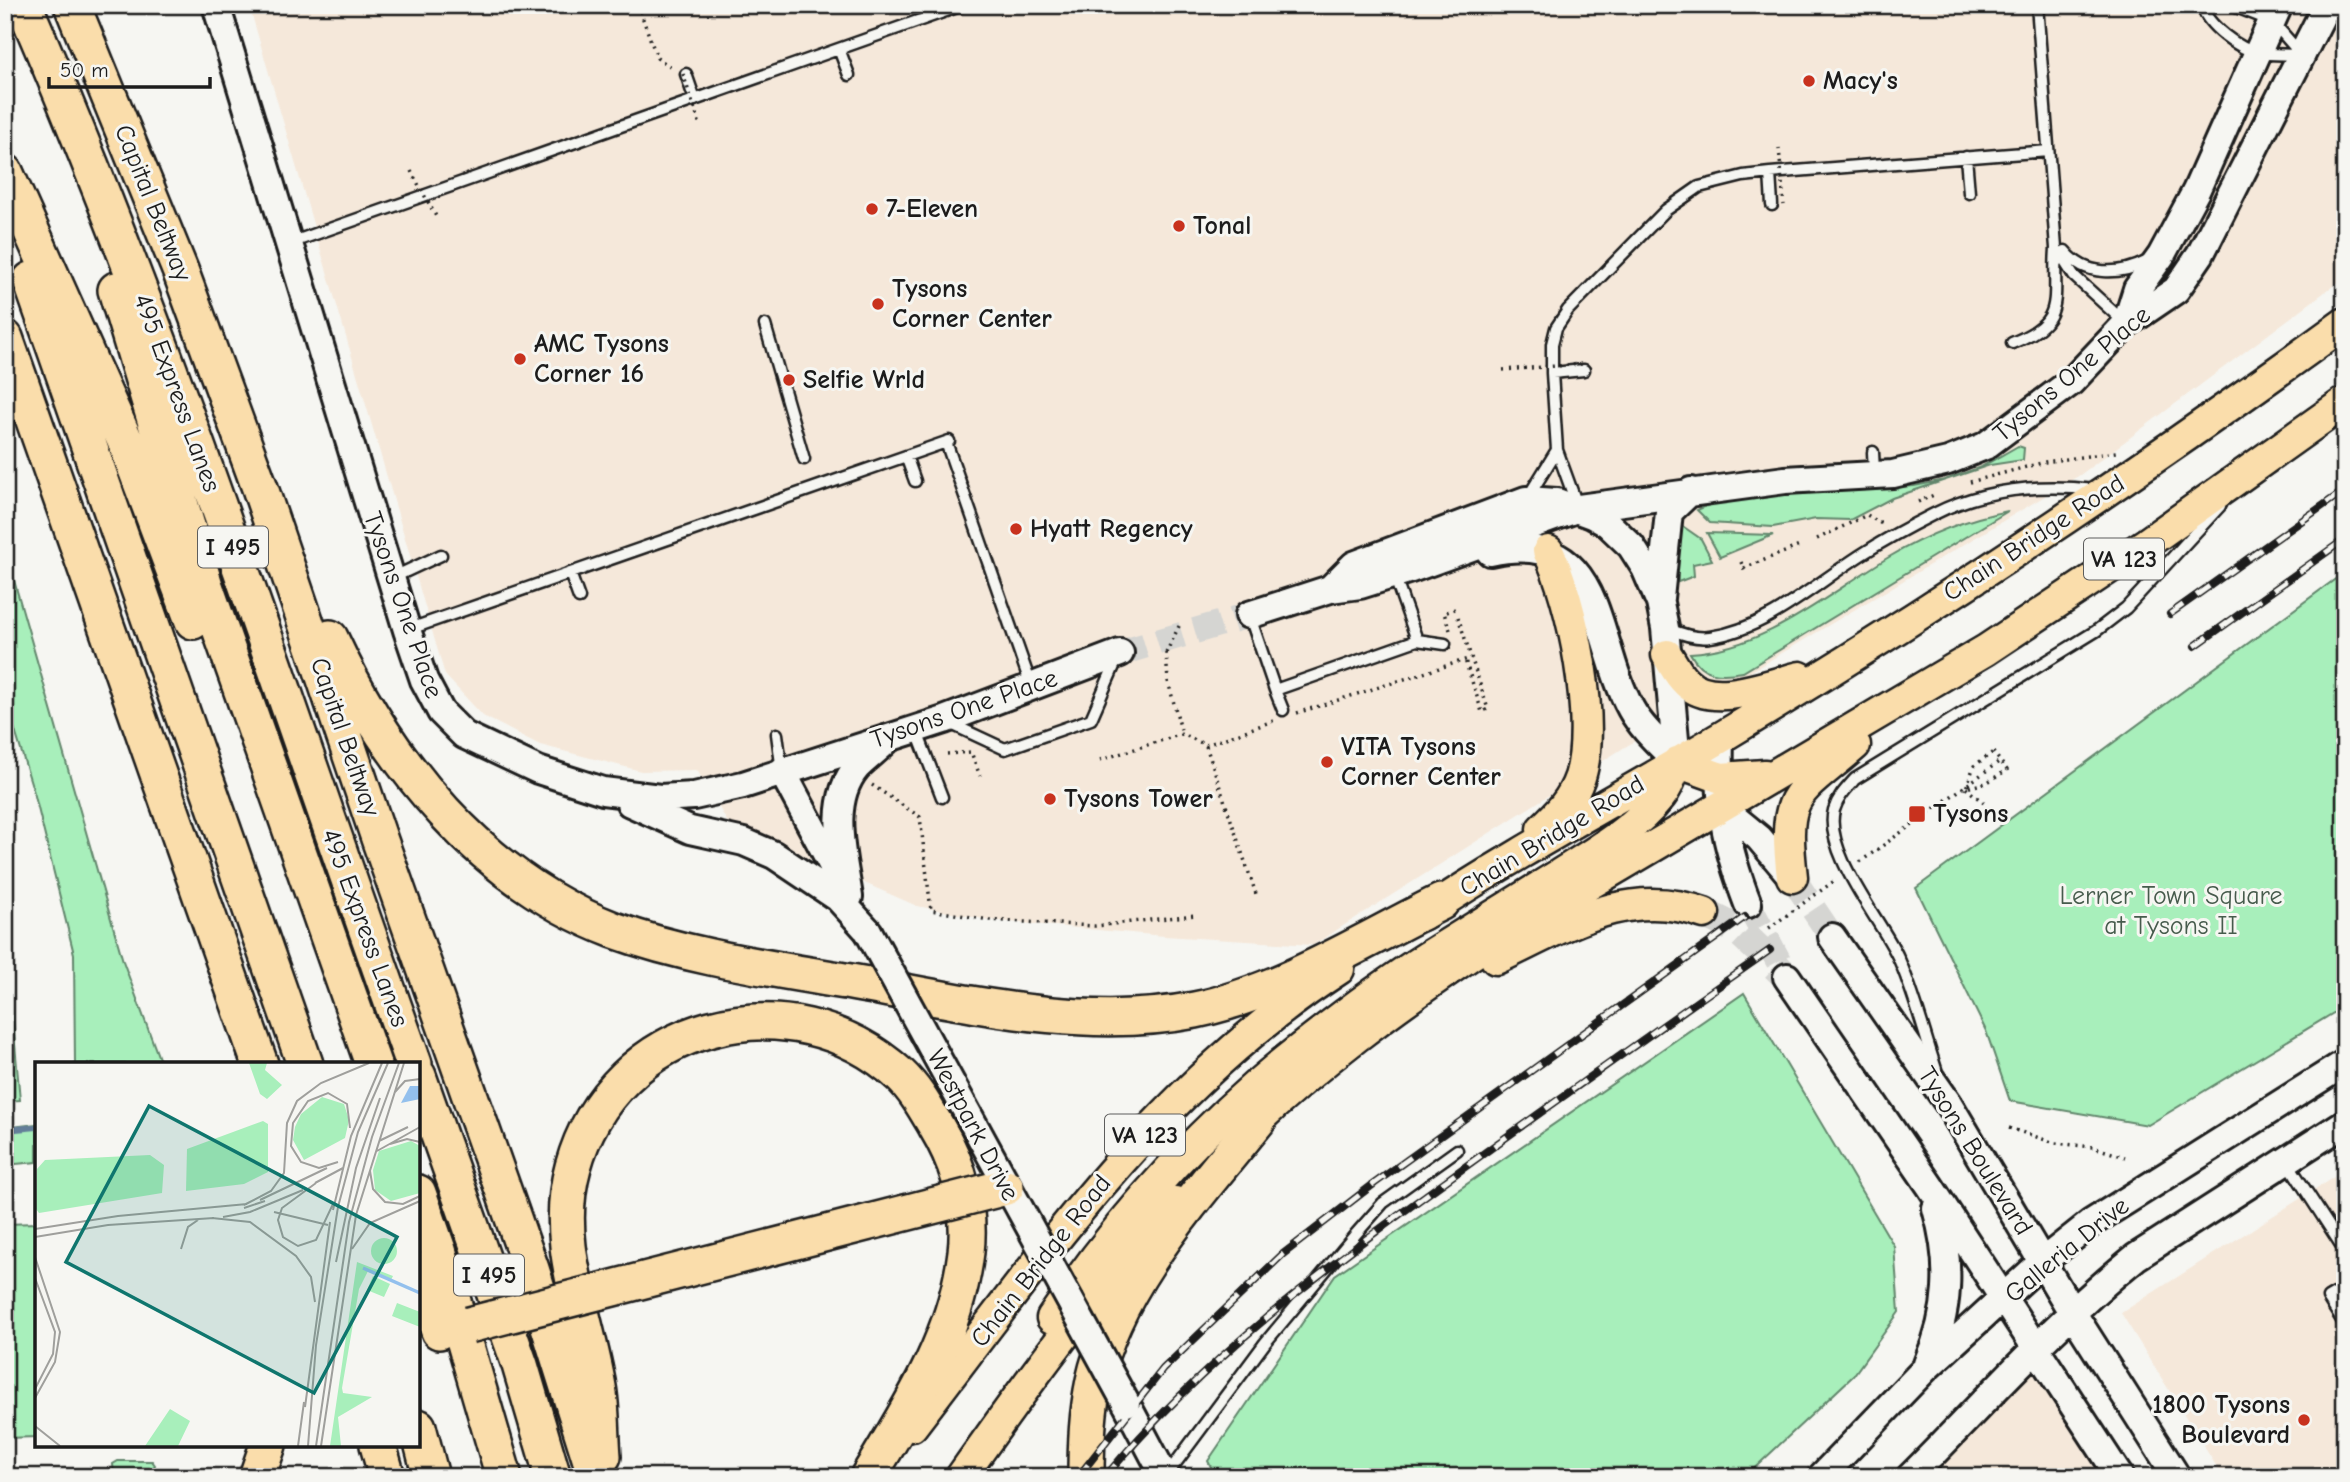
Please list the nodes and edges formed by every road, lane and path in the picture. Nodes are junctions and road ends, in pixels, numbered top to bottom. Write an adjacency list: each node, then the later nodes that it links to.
1 (74, 5): 46 (highway, Capital Beltway / I 495)
2 (216, 5): 29 (street, Tysons One Place)
3 (638, 5): 14 (path)
4 (963, 5): 11 (lane)
5 (2037, 5): 19 (lane)
6 (2202, 5): 12 (lane)
7 (2231, 5): 9 (lane)
8 (2327, 5): 13 (street, Tysons One Place)
9 (2276, 13): 12 (street); 13 (lane)
10 (31, 21): 115 (highway); 116 (highway, 495 Express Lanes / I 495)
11 (839, 49): 15 (lane); 16 (lane)
12 (2258, 53): 13 (lane); 31 (street)
13 (2302, 55): 33 (street, Tysons One Place)
14 (685, 74): 16 (lane); 17 (path, bridge)
15 (849, 75)
16 (695, 100): 29 (lane)
17 (700, 125)
18 (1779, 148): 26 (path, bridge)
19 (2048, 151): 20 (lane); 30 (lane)
20 (1966, 157): 23 (lane); 24 (lane)
21 (411, 171): 28 (path, bridge)
22 (5, 172): 114 (highway)
23 (1770, 173): 25 (lane); 39 (lane)
24 (1969, 193)
25 (1772, 205)
26 (1784, 205)
27 (5, 207): 113 (highway)
28 (438, 220)
29 (289, 243): 59 (street, Tysons One Place)
30 (2055, 243): 31 (lane); 33 (lane); 36 (lane)
31 (2167, 244): 33 (street)
32 (2345, 323): 48 (main road, Chain Bridge Road / VA 123)
33 (2126, 324): 47 (street, Tysons One Place)
34 (765, 325): 43 (lane)
35 (5, 338): 112 (highway)
36 (2012, 344)
37 (1583, 367): 38 (path, bridge); 39 (lane)
38 (1503, 370)
39 (1552, 373): 41 (lane)
40 (2345, 402): 44 (main road, VA 123)
41 (1557, 450): 49 (lane); 50 (lane)
42 (906, 456): 45 (lane); 57 (lane); 74 (lane)
43 (804, 459)
44 (2259, 464): 69 (main road, VA 123); 119 (lane)
45 (915, 481)
46 (260, 488): 103 (highway); 149 (highway, Capital Beltway / I 495)
47 (1691, 491): 50 (street, Tysons One Place); 65 (street)
48 (2106, 491): 65 (lane); 73 (main road, Chain Bridge Road / VA 123)
49 (1526, 500): 50 (street, Tysons One Place); 60 (street, Tysons One Place)
50 (1579, 508): 56 (street, Tysons One Place); 65 (street)
51 (1802, 545): 55 (path)
52 (1548, 551): 56 (street); 86 (street); 98 (main road)
53 (441, 555): 59 (lane)
54 (1741, 562): 55 (path)
55 (1744, 568): 58 (path)
56 (1403, 572): 60 (street, Tysons One Place); 67 (lane)
57 (569, 573): 61 (lane); 66 (lane)
58 (1746, 573)
59 (391, 579): 66 (street, Tysons One Place)
60 (1329, 589): 62 (street, Tysons One Place)
61 (579, 598)
62 (1249, 615): 75 (lane)
63 (1458, 617): 72 (path)
64 (1181, 622): 80 (path, bridge)
65 (1664, 629): 73 (main road); 86 (street)
66 (407, 630): 91 (street, Tysons One Place)
67 (1417, 640): 68 (lane); 75 (lane)
68 (1445, 645)
69 (1986, 650): 92 (main road, VA 123); 99 (main road)
70 (1120, 653): 74 (street, Tysons One Place); 77 (lane)
71 (1471, 658): 72 (path)
72 (1463, 661): 76 (path)
73 (1828, 670): 81 (main road, Chain Bridge Road / VA 123)
74 (1031, 685): 77 (street, Tysons One Place)
75 (1275, 690): 76 (lane)
76 (1283, 715): 82 (path)
77 (944, 720): 78 (street, Tysons One Place)
78 (905, 731): 87 (street, Tysons One Place); 94 (lane); 101 (street)
79 (777, 734): 87 (lane)
80 (1182, 734): 82 (path); 84 (path)
81 (1720, 737): 86 (main road, Chain Bridge Road / VA 123); 92 (street)
82 (1206, 745): 102 (path)
83 (947, 754): 88 (path)
84 (1100, 760)
85 (2000, 761): 90 (path); 90 (path); 97 (path)
86 (1677, 762): 92 (main road); 93 (main road); 95 (main road, Chain Bridge Road / VA 123)
87 (782, 771): 91 (street, Tysons One Place); 101 (street, Westpark Drive)
88 (980, 776)
89 (867, 782): 106 (path)
90 (1966, 788): 96 (path)
91 (603, 791): 108 (street)
92 (1719, 792): 93 (main road); 99 (street); 104 (street); 111 (main road, VA 123)
93 (1662, 795): 95 (main road); 139 (main road)
94 (942, 797)
95 (1610, 801): 98 (main road, Chain Bridge Road / VA 123)
96 (1985, 804)
97 (1859, 863)
98 (1491, 872): 103 (main road, Chain Bridge Road / VA 123)
99 (1792, 877)
100 (1837, 879): 107 (path)
101 (849, 897): 108 (street, Westpark Drive)
102 (1257, 897)
103 (1441, 902): 152 (main road, Chain Bridge Road / VA 123)
104 (1748, 904)
105 (1704, 913): 111 (main road)
106 (1196, 915)
107 (1769, 928)
108 (868, 931): 127 (street, Westpark Drive, bridge)
109 (1832, 937): 119 (street, Tysons Boulevard)
110 (1787, 977): 126 (street, Tysons Boulevard)
111 (1403, 1001): 120 (main road, VA 123)
112 (259, 1062)
113 (304, 1062)
114 (347, 1062)
115 (372, 1062)
116 (413, 1062)
117 (2345, 1063): 130 (street, Galleria Drive)
118 (420, 1082): 148 (highway, I 495)
119 (1948, 1103): 130 (street, Tysons Boulevard)
120 (1258, 1120): 139 (main road, VA 123); 154 (highway)
121 (2345, 1122): 125 (street, Galleria Drive)
122 (2009, 1128): 124 (path)
123 (1457, 1150): 155 (lane)
124 (2125, 1157)
125 (2286, 1160): 129 (lane); 134 (street, Galleria Drive)
126 (1930, 1186): 133 (street, Tysons Boulevard); 138 (street)
127 (1006, 1187): 136 (highway, bridge); 155 (street, Westpark Drive, bridge)
128 (420, 1200): 136 (highway)
129 (2345, 1251)
130 (2042, 1262): 133 (street, Galleria Drive); 134 (street, Tysons Boulevard)
131 (420, 1274): 136 (highway)
132 (2345, 1288): 135 (lane)
133 (2005, 1298): 137 (street, Tysons Boulevard); 138 (street, Galleria Drive)
134 (2072, 1312): 137 (street, Galleria Drive); 159 (street, Tysons Boulevard)
135 (2345, 1325)
136 (456, 1328): 146 (highway); 147 (highway)
137 (2037, 1349): 157 (street, Galleria Drive); 158 (street, Tysons Boulevard)
138 (1925, 1369): 156 (street, Galleria Drive)
139 (1029, 1380): 153 (main road, VA 123)
140 (420, 1435): 145 (highway)
141 (267, 1447): 143 (highway)
142 (379, 1447): 144 (highway)
143 (257, 1477)
144 (387, 1477)
145 (431, 1477)
146 (479, 1477)
147 (504, 1477)
148 (553, 1477)
149 (596, 1477)
150 (604, 1477): 151 (highway)
151 (868, 1477)
152 (874, 1477)
153 (961, 1477)
154 (1086, 1477)
155 (1166, 1477)
156 (1821, 1477)
157 (1910, 1477)
158 (2120, 1477)
159 (2178, 1477)

